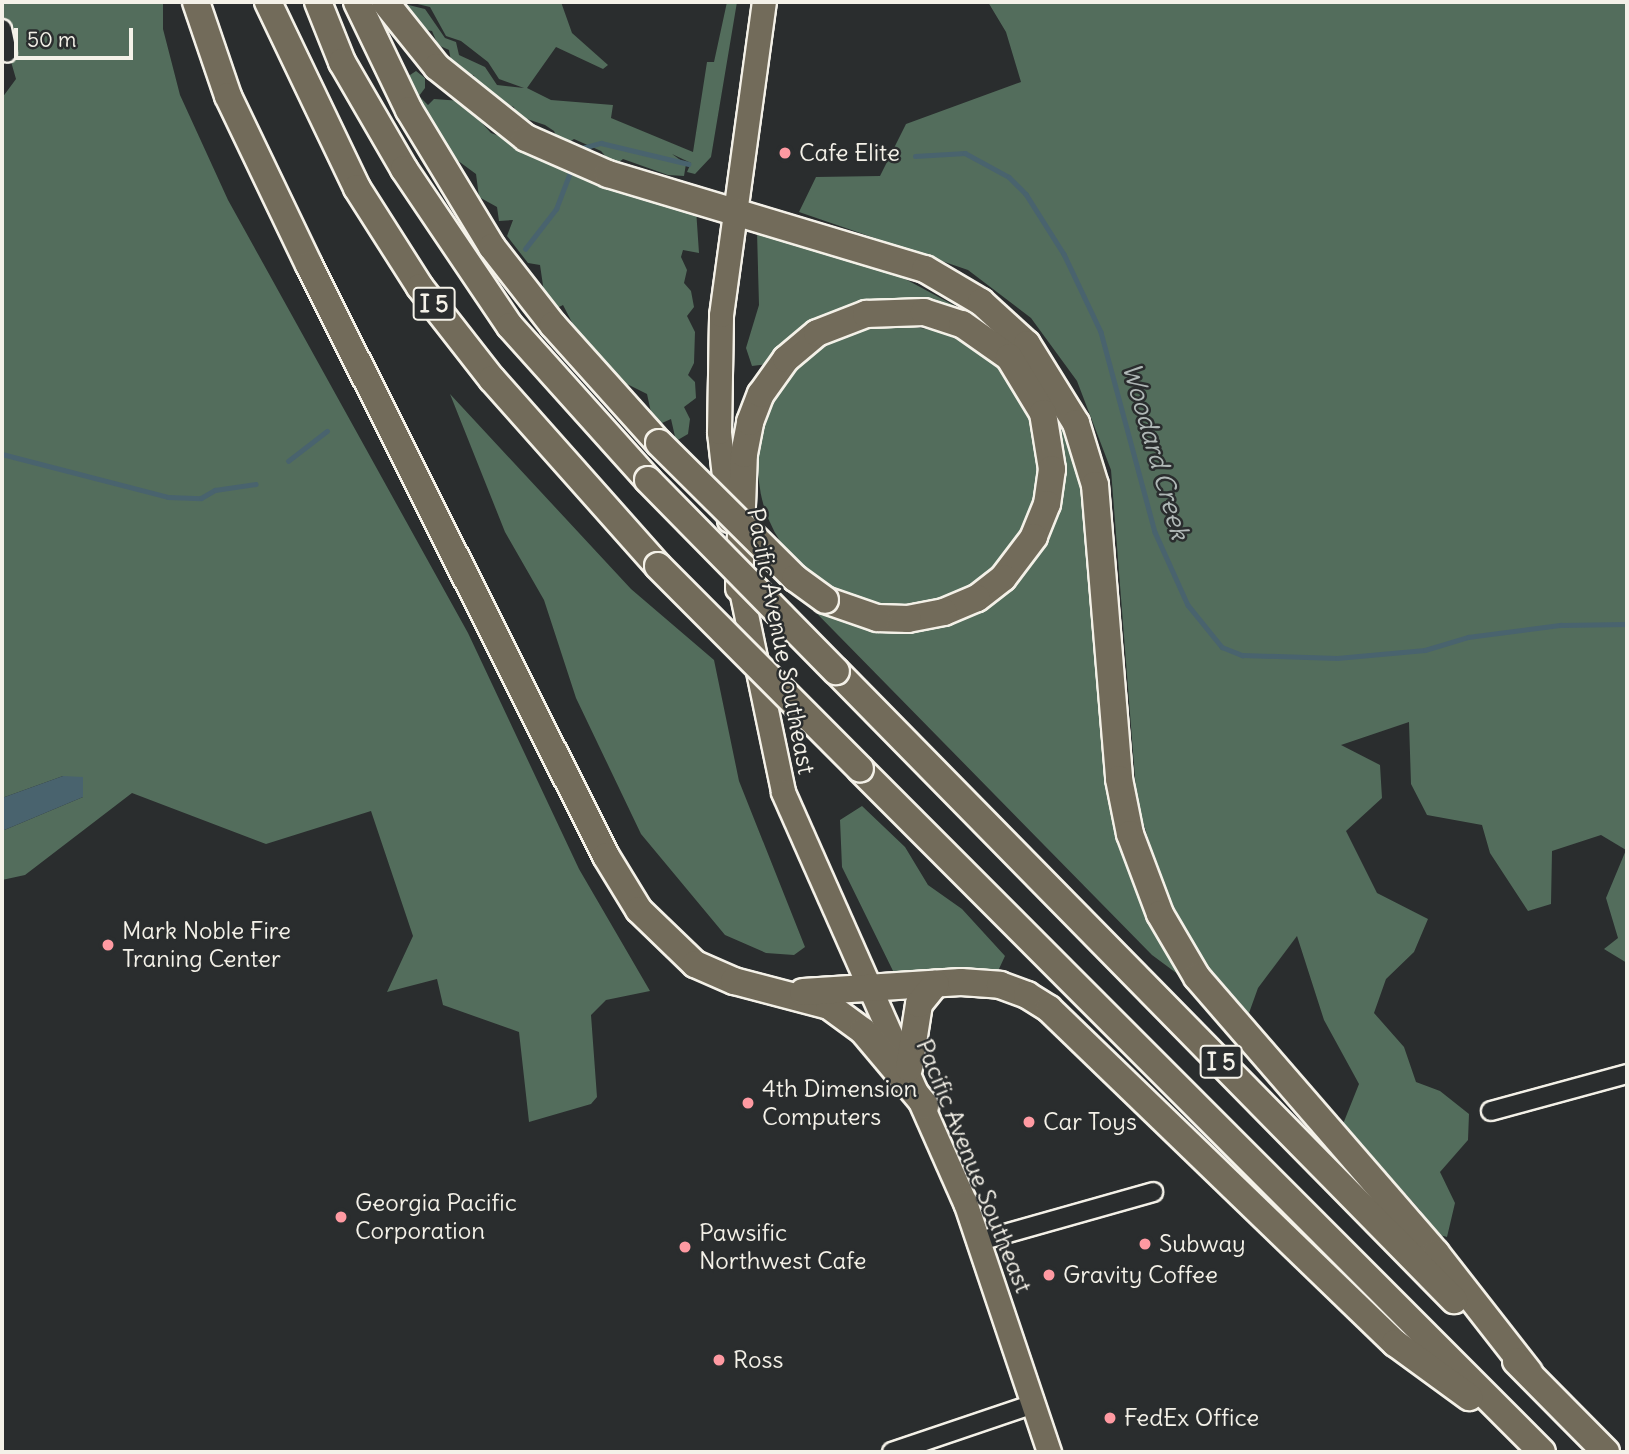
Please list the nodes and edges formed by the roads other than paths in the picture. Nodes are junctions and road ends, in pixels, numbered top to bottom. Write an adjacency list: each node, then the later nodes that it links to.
1 (196, 2): 13 (highway)
2 (268, 2): 22 (highway, I 5, bridge)
3 (318, 2): 20 (highway, I 5, bridge)
4 (357, 2): 10 (highway, bridge)
5 (385, 2): 9 (highway)
6 (764, 2): 9 (main road, Pacific Avenue Southeast)
7 (2, 29): 8 (street)
8 (7, 52)
9 (734, 212): 10 (main road, Pacific Avenue Southeast); 20 (highway)
10 (739, 588): 12 (main road, Pacific Avenue Southeast)
11 (935, 984): 12 (highway); 14 (highway); 22 (highway)
12 (871, 987): 13 (highway); 14 (main road, Pacific Avenue Southeast)
13 (780, 992): 16 (highway)
14 (909, 1068): 16 (main road, Pacific Avenue Southeast)
15 (1627, 1074): 17 (street)
16 (925, 1105): 19 (main road, Pacific Avenue Southeast)
17 (1491, 1111)
18 (1153, 1192): 19 (street)
19 (980, 1241): 21 (main road, Pacific Avenue Southeast)
20 (1528, 1372): 25 (highway, I 5)
21 (1034, 1404): 23 (street); 24 (main road, Pacific Avenue Southeast)
22 (1538, 1448)
23 (892, 1452)
24 (1049, 1452)
25 (1606, 1452)

